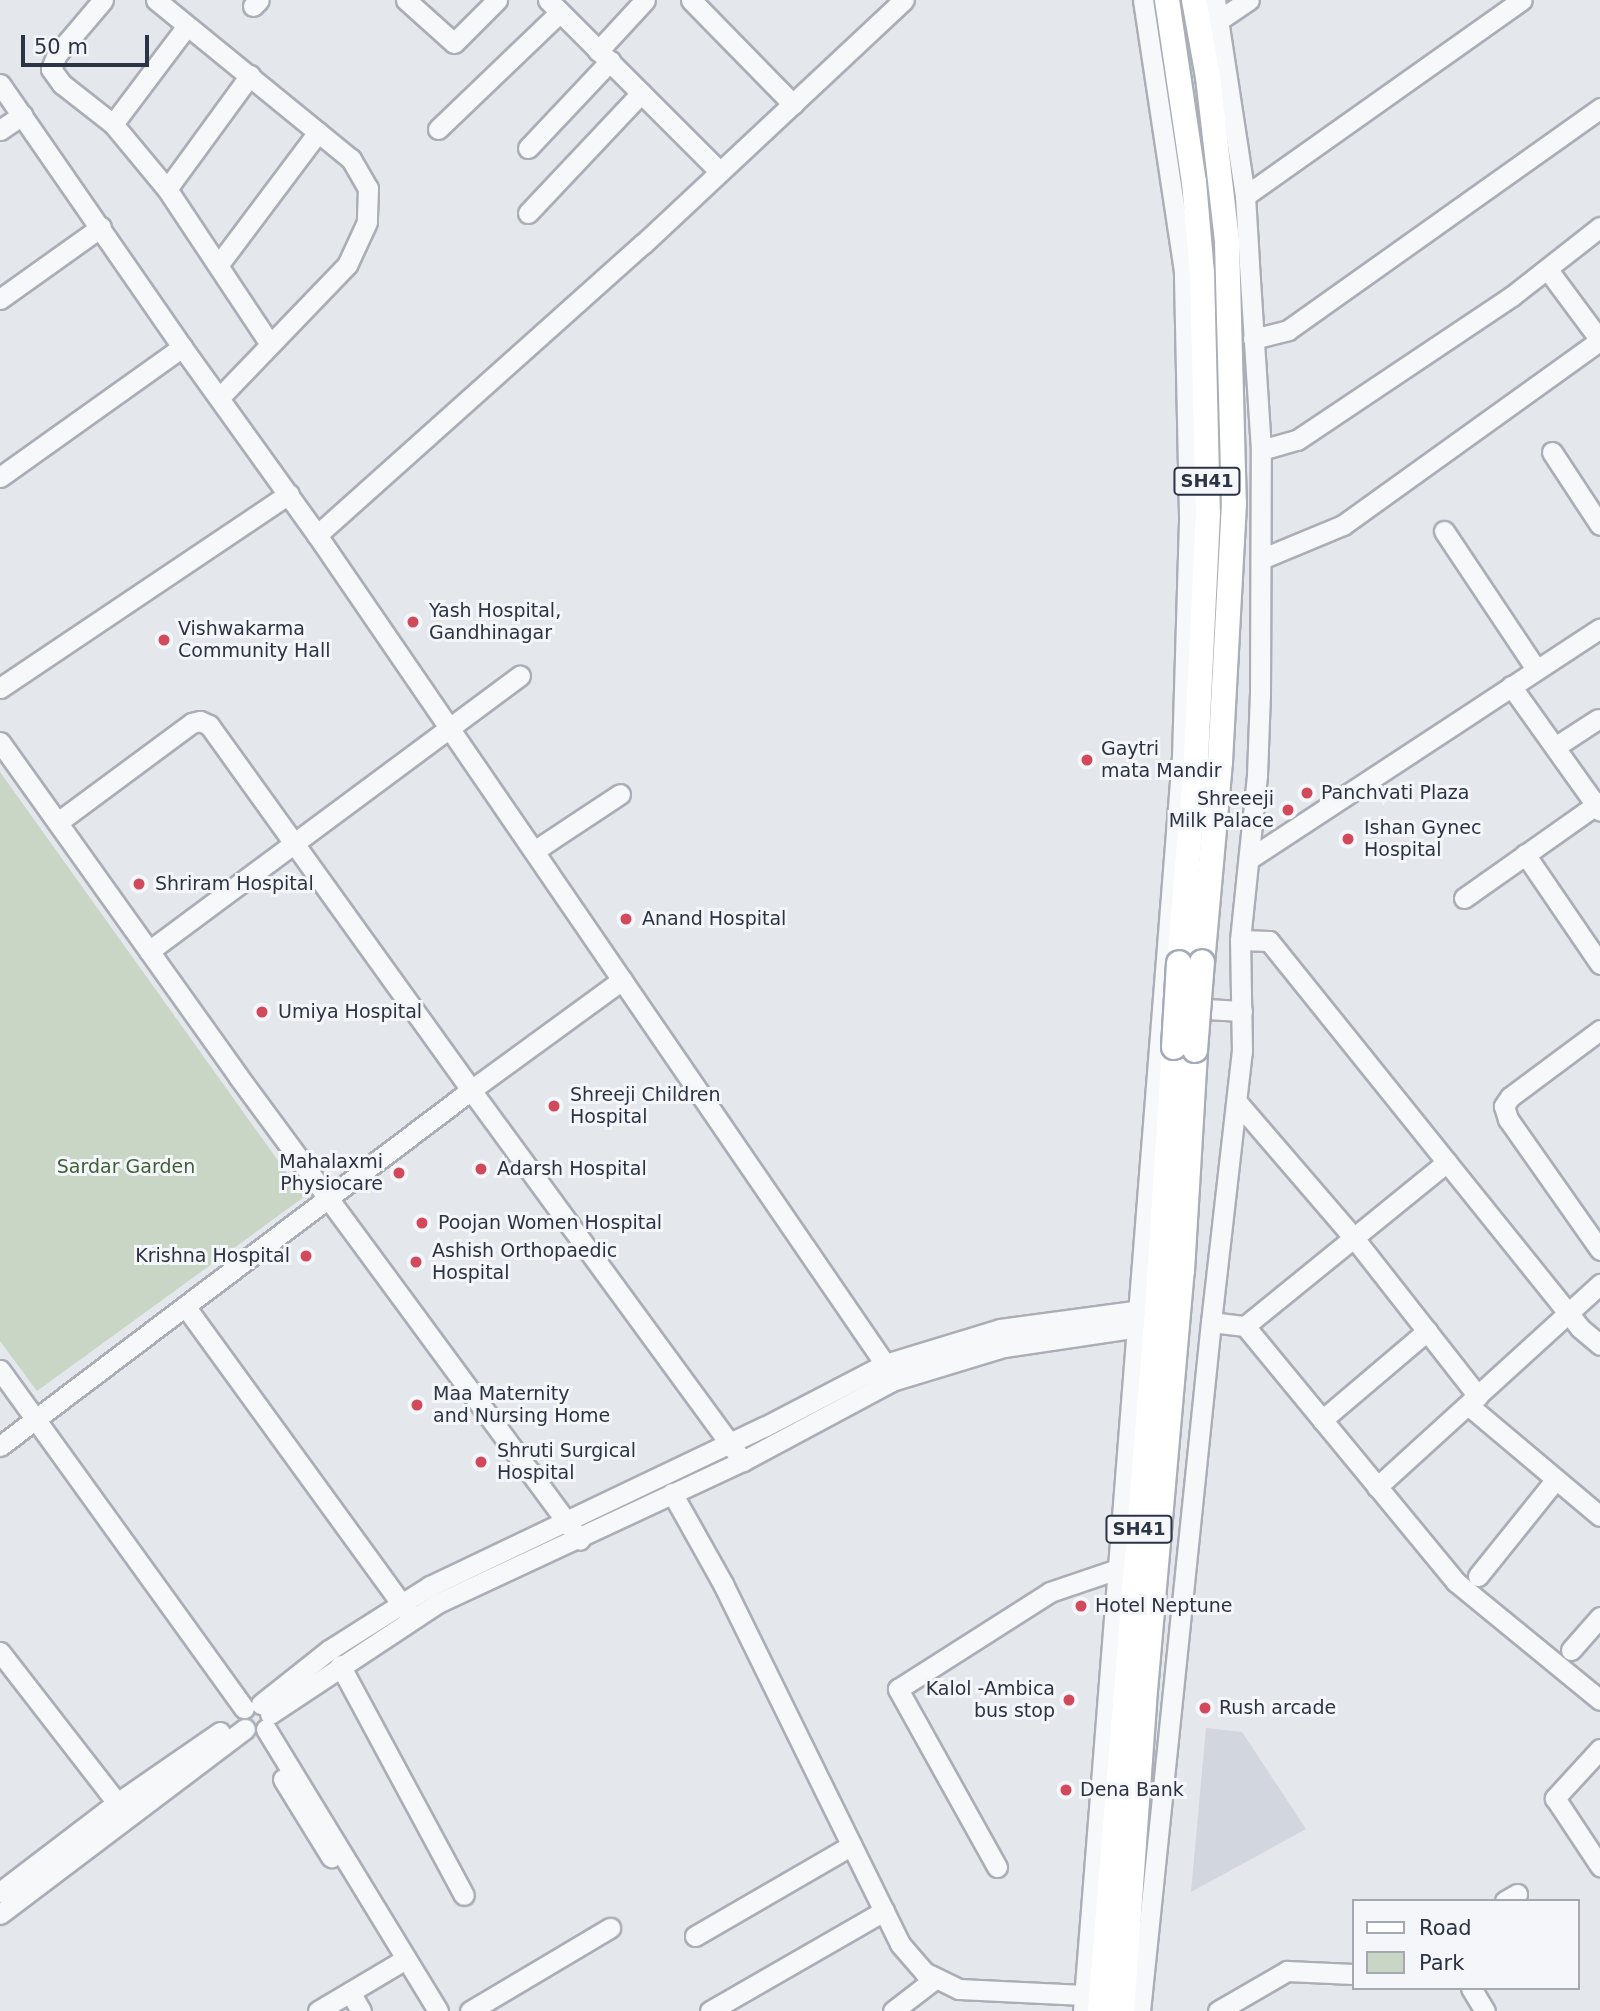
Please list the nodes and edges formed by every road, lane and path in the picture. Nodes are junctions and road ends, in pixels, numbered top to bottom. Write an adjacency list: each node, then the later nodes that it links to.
1 (103, 0): 24 (street)
2 (156, 0): 16 (street)
3 (406, 0): 4 (street)
4 (497, 0)
5 (645, 0): 17 (street)
6 (691, 0): 21 (street)
7 (904, 0): 21 (street)
8 (1143, 0): 73 (street)
9 (1167, 0): 70 (main road, SH41)
10 (1194, 0): 70 (main road, SH41)
11 (1215, 0): 15 (street)
12 (1249, 0): 15 (street)
13 (1522, 0): 31 (street)
14 (554, 6): 17 (street); 26 (street)
15 (1219, 20): 31 (street)
16 (186, 27): 18 (street); 24 (street)
17 (604, 56): 20 (street); 28 (street)
18 (250, 75): 27 (street); 30 (street)
19 (0, 84): 23 (street)
20 (641, 93): 29 (street); 32 (street)
21 (793, 104): 29 (street)
22 (1600, 108): 38 (street)
23 (22, 115): 25 (street); 34 (street)
24 (113, 124): 30 (street)
25 (0, 130)
26 (438, 130)
27 (317, 132): 35 (street); 40 (street)
28 (528, 148)
29 (720, 172): 49 (street)
30 (167, 188): 35 (street)
31 (1245, 196): 38 (street)
32 (528, 213)
33 (1600, 227): 36 (street)
34 (101, 228): 37 (street); 41 (street)
35 (219, 264): 40 (street)
36 (1548, 270): 39 (street); 43 (street)
37 (0, 299)
38 (1253, 339): 43 (street)
39 (1600, 340): 50 (street)
40 (270, 344): 42 (street)
41 (182, 347): 42 (street); 45 (street)
42 (220, 397): 46 (street)
43 (1261, 450): 50 (street)
44 (1552, 452): 47 (street)
45 (0, 477)
46 (289, 494): 49 (street); 55 (street)
47 (1600, 525)
48 (1444, 531): 52 (street)
49 (317, 535): 57 (street)
50 (1261, 559): 66 (street)
51 (1600, 629): 52 (street)
52 (1536, 669): 54 (street)
53 (520, 674): 57 (street)
54 (1511, 686): 59 (street); 66 (street)
55 (0, 688)
56 (1598, 719): 59 (street)
57 (450, 728): 63 (street); 64 (street)
58 (0, 742): 62 (street)
59 (1555, 747): 61 (street)
60 (620, 794): 64 (street)
61 (1599, 806): 65 (street)
62 (58, 822): 63 (street); 69 (street)
63 (295, 842): 69 (street); 77 (street)
64 (534, 851): 72 (street)
65 (1525, 854): 67 (street); 71 (street)
66 (1249, 859): 68 (street)
67 (1464, 898)
68 (1240, 940): 74 (street); 79 (street)
69 (149, 951): 80 (street)
70 (1190, 962): 76 (main road, SH41, bridge)
71 (1600, 964)
72 (622, 980): 77 (street); 92 (street)
73 (1163, 1007): 74 (street); 86 (street)
74 (1242, 1011): 78 (street)
75 (1600, 1030): 82 (street)
76 (1185, 1048): 131 (main road, SH41); 139 (main road, SH41)
77 (471, 1090): 80 (street); 96 (street)
78 (1237, 1102): 81 (street); 87 (street)
79 (1447, 1162): 81 (street); 85 (street)
80 (329, 1198): 84 (street); 103 (street)
81 (1353, 1237): 88 (street); 89 (street)
82 (1600, 1250)
83 (1600, 1284): 85 (street)
84 (185, 1306): 94 (street); 107 (street)
85 (1567, 1312): 90 (street); 93 (street)
86 (1140, 1318): 92 (street); 105 (street)
87 (1210, 1322): 88 (street); 140 (street)
88 (1245, 1326): 95 (street)
89 (1427, 1331): 93 (street); 95 (street)
90 (1600, 1345)
91 (0, 1370): 94 (street)
92 (889, 1372): 96 (street); 98 (street)
93 (1473, 1401): 99 (street); 100 (street)
94 (35, 1419): 97 (street); 113 (street)
95 (1322, 1420): 100 (street)
96 (732, 1443): 98 (street); 103 (street)
97 (0, 1446)
98 (743, 1461): 101 (street)
99 (1556, 1479): 102 (street); 106 (street)
100 (1377, 1487): 112 (street)
101 (672, 1493): 104 (street); 117 (street)
102 (1600, 1516)
103 (567, 1523): 104 (street); 107 (street)
104 (580, 1539): 107 (street)
105 (1118, 1569): 119 (street); 131 (street)
106 (1478, 1576)
107 (407, 1610): 111 (street); 113 (street)
108 (1600, 1616): 109 (street)
109 (1571, 1650)
110 (0, 1652): 115 (street)
111 (340, 1665): 113 (street); 121 (street)
112 (1600, 1700)
113 (255, 1719): 115 (street); 123 (street); 126 (street); 135 (street)
114 (1600, 1749): 116 (street)
115 (117, 1803): 120 (street)
116 (1593, 1842): 118 (street)
117 (852, 1845): 122 (street); 125 (street)
118 (1600, 1866)
119 (997, 1867)
120 (3, 1884)
121 (464, 1895)
122 (884, 1911): 128 (street); 137 (street)
123 (0, 1914)
124 (610, 1928): 136 (street)
125 (695, 1936)
126 (397, 1964): 130 (street); 134 (street)
127 (1352, 1974): 141 (street)
128 (936, 1978): 131 (street); 138 (street)
129 (1472, 1990): 142 (street)
130 (350, 1992): 132 (street); 133 (street)
131 (1089, 2006)
132 (318, 2011)
133 (361, 2011)
134 (424, 2011)
135 (438, 2011)
136 (471, 2011)
137 (710, 2011)
138 (893, 2011)
139 (1122, 2011)
140 (1140, 2011)
141 (1219, 2011)
142 (1485, 2011)

